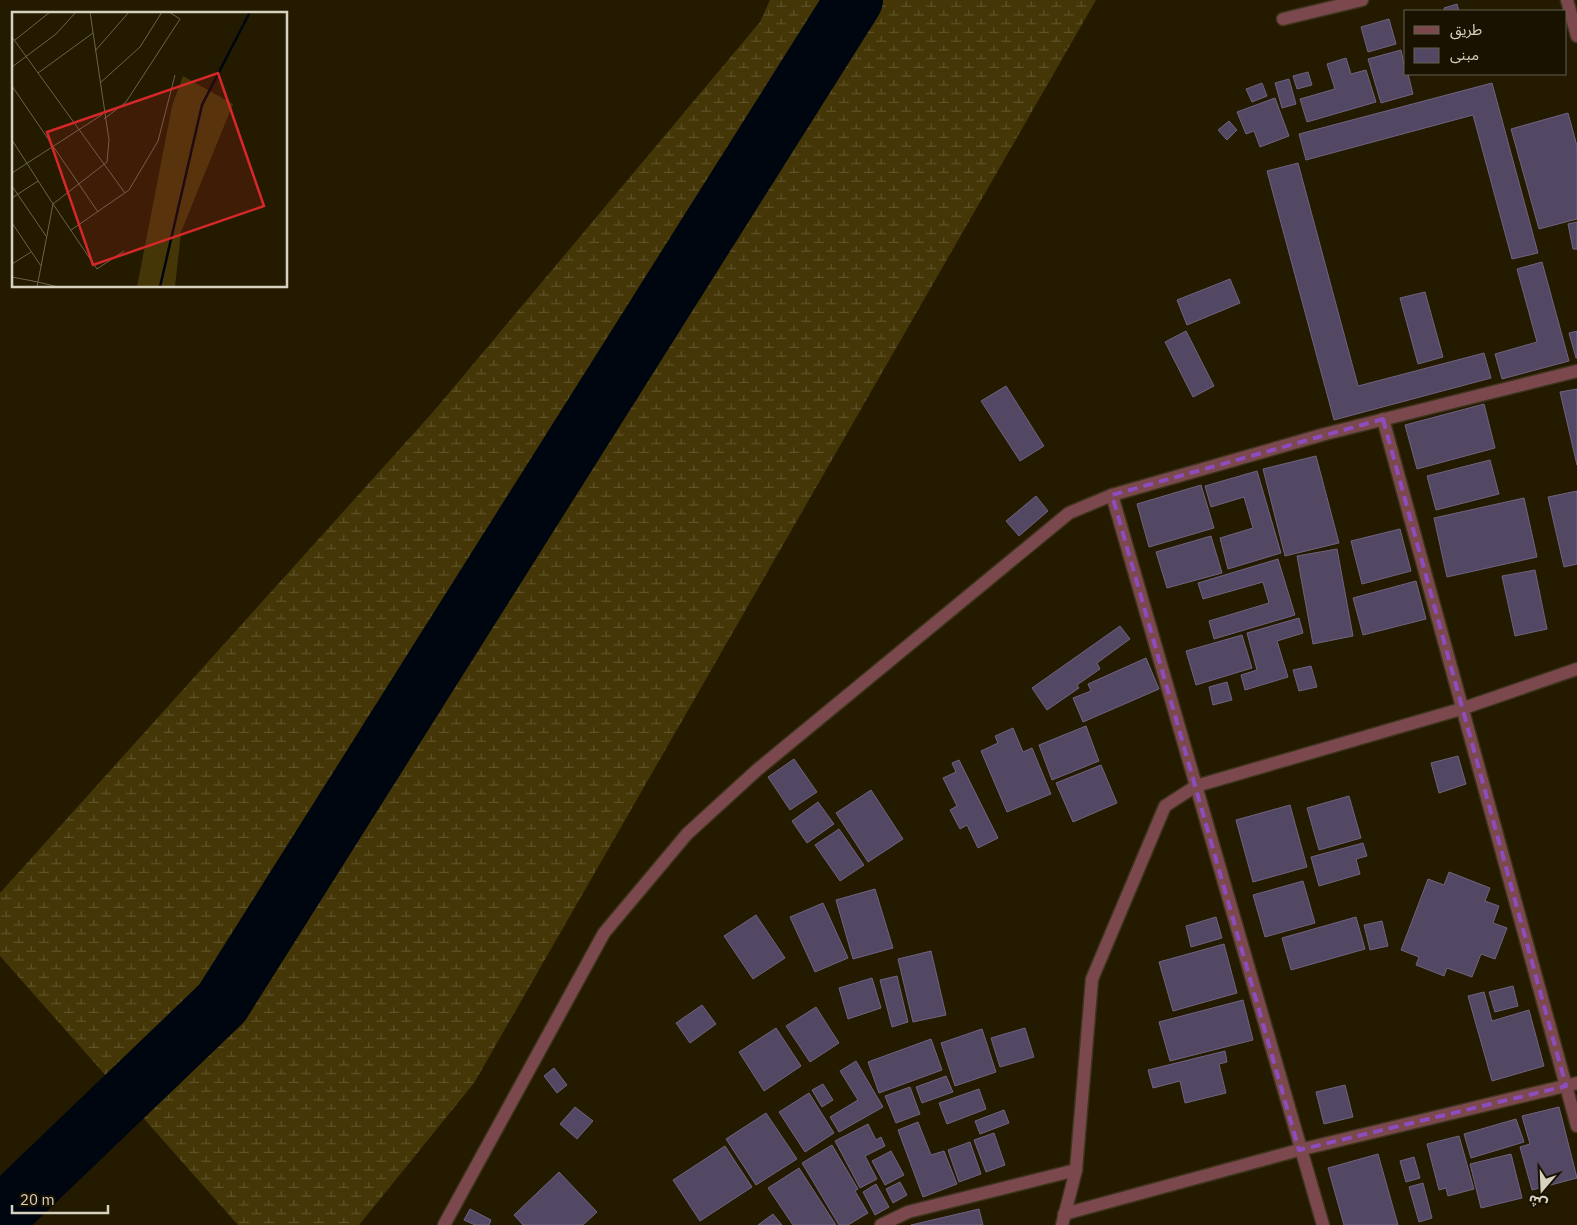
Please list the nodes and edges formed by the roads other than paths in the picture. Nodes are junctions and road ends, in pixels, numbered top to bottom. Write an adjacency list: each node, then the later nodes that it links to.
1 (1362, 0): 3 (street)
2 (1567, 0): 4 (street)
3 (1283, 19)
4 (1577, 36)
5 (1577, 372): 6 (street)
6 (1383, 420): 7 (street); 9 (street)
7 (1112, 496): 10 (street); 16 (street)
8 (1577, 669): 9 (street)
9 (1461, 710): 10 (street); 11 (street)
10 (1196, 786): 13 (street); 14 (street)
11 (1571, 1084): 12 (street); 13 (street)
12 (1577, 1126)
13 (1300, 1150): 15 (street); 18 (street)
14 (1076, 1170): 15 (street); 17 (street)
15 (1063, 1219)
16 (444, 1225)
17 (881, 1225)
18 (1323, 1225)

